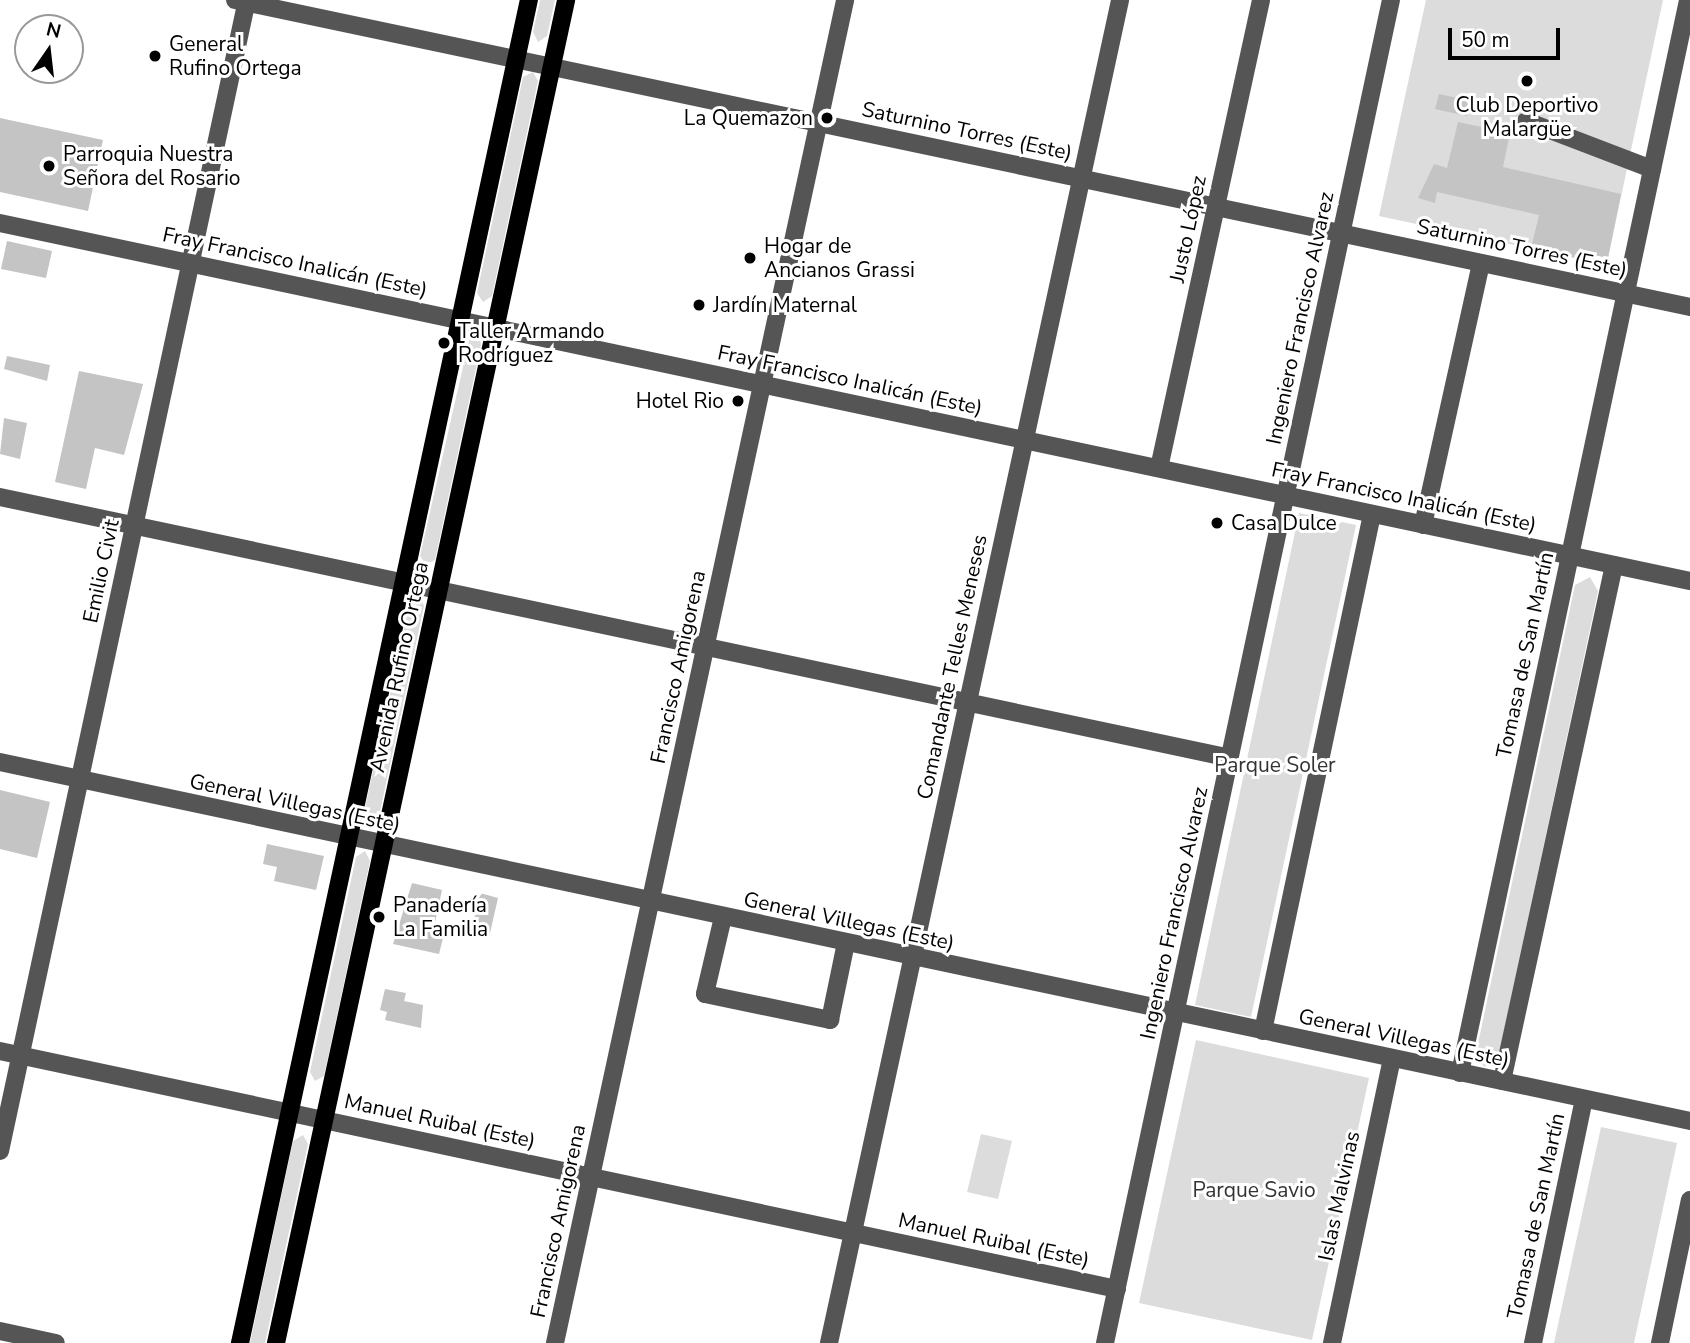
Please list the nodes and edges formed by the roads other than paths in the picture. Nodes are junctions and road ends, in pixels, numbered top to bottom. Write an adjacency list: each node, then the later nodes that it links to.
1 (528, 0): 9 (main road, Avenida Rufino Ortega)
2 (566, 0): 10 (main road, Avenida Rufino Ortega)
3 (845, 0): 12 (street, Francisco Amigorena)
4 (1120, 0): 14 (street, Comandante Telles Meneses)
5 (1261, 0): 15 (street, Justo López)
6 (1391, 0): 17 (street, Ingeniero Francisco Alvarez)
7 (1688, 0): 13 (street, Tomasa de San Martín)
8 (243, 1): 9 (street, Saturnino Torres (Este)); 19 (street, Emilio Civit)
9 (516, 59): 10 (street, Saturnino Torres (Este)); 22 (main road, Avenida Rufino Ortega)
10 (551, 67): 12 (street, Saturnino Torres (Este)); 23 (main road, Avenida Rufino Ortega)
11 (1526, 121): 13 (street)
12 (819, 123): 14 (street, Saturnino Torres (Este)); 24 (street, Francisco Amigorena)
13 (1652, 169): 20 (street, Tomasa de San Martín)
14 (1081, 179): 15 (street, Saturnino Torres (Este)); 25 (street, Comandante Telles Meneses)
15 (1216, 207): 17 (street, Saturnino Torres (Este)); 26 (street, Justo López)
16 (0, 223): 19 (street, Fray Francisco Inalicán (Este))
17 (1341, 233): 18 (street, Saturnino Torres (Este)); 27 (street, Ingeniero Francisco Alvarez)
18 (1481, 263): 20 (street, Saturnino Torres (Este)); 31 (street)
19 (190, 264): 22 (street, Fray Francisco Inalicán (Este)); 30 (street, Emilio Civit)
20 (1625, 293): 21 (street, Saturnino Torres (Este)); 32 (street, Tomasa de San Martín)
21 (1690, 307)
22 (460, 321): 23 (street, Fray Francisco Inalicán (Este)); 35 (main road, Avenida Rufino Ortega)
23 (495, 328): 24 (street, Fray Francisco Inalicán (Este)); 36 (main road, Avenida Rufino Ortega)
24 (762, 384): 25 (street, Fray Francisco Inalicán (Este)); 37 (street, Francisco Amigorena)
25 (1025, 440): 26 (street, Fray Francisco Inalicán (Este)); 38 (street, Comandante Telles Meneses)
26 (1159, 468): 27 (street, Fray Francisco Inalicán (Este))
27 (1286, 495): 29 (street, Fray Francisco Inalicán (Este)); 39 (street, Ingeniero Francisco Alvarez)
28 (0, 497): 30 (street)
29 (1372, 514): 31 (street, Fray Francisco Inalicán (Este)); 49 (street)
30 (134, 525): 35 (street); 41 (street, Emilio Civit)
31 (1423, 525): 32 (street, Fray Francisco Inalicán (Este))
32 (1570, 555): 33 (street, Fray Francisco Inalicán (Este)); 53 (street, Tomasa de San Martín)
33 (1614, 565): 34 (street, Fray Francisco Inalicán (Este)); 54 (street)
34 (1690, 581)
35 (404, 582): 36 (street); 42 (main road, Avenida Rufino Ortega)
36 (439, 590): 37 (street); 43 (main road, Avenida Rufino Ortega)
37 (705, 646): 38 (street); 44 (street, Francisco Amigorena)
38 (968, 702): 39 (street); 47 (street, Comandante Telles Meneses)
39 (1230, 758): 48 (street, Ingeniero Francisco Alvarez)
40 (0, 762): 41 (street, General Villegas (Este))
41 (80, 779): 42 (street, General Villegas (Este)); 51 (street, Emilio Civit)
42 (349, 838): 43 (street, General Villegas (Este)); 56 (main road, Avenida Rufino Ortega)
43 (383, 846): 44 (street, General Villegas (Este)); 57 (main road, Avenida Rufino Ortega)
44 (650, 902): 45 (street, General Villegas (Este)); 60 (street, Francisco Amigorena)
45 (723, 917): 46 (street, General Villegas (Este)); 46 (street)
46 (846, 943): 47 (street, General Villegas (Este))
47 (913, 957): 48 (street, General Villegas (Este)); 62 (street, Comandante Telles Meneses)
48 (1176, 1013): 49 (street, General Villegas (Este)); 63 (street, Ingeniero Francisco Alvarez)
49 (1263, 1031): 52 (street, General Villegas (Este))
50 (0, 1051): 51 (street, Manuel Ruibal (Este))
51 (21, 1055): 56 (street, Manuel Ruibal (Este)); 59 (street, Emilio Civit)
52 (1392, 1058): 53 (street, General Villegas (Este)); 71 (street, Islas Malvinas)
53 (1460, 1073): 54 (street, General Villegas (Este))
54 (1502, 1081): 55 (street, General Villegas (Este))
55 (1584, 1099): 58 (street, General Villegas (Este)); 72 (street, Tomasa de San Martín)
56 (290, 1112): 57 (street, Manuel Ruibal (Este)); 66 (main road, Avenida Rufino Ortega)
57 (324, 1120): 60 (street, Manuel Ruibal (Este)); 67 (main road, Avenida Rufino Ortega)
58 (1690, 1121)
59 (0, 1151)
60 (590, 1177): 62 (street, Manuel Ruibal (Este)); 68 (street, Francisco Amigorena)
61 (1690, 1200): 73 (street)
62 (853, 1233): 63 (street, Manuel Ruibal (Este)); 69 (street, Comandante Telles Meneses)
63 (1117, 1289): 70 (street, Ingeniero Francisco Alvarez)
64 (0, 1331): 65 (street)
65 (56, 1343)
66 (240, 1343)
67 (276, 1343)
68 (555, 1343)
69 (830, 1343)
70 (1105, 1343)
71 (1332, 1343)
72 (1533, 1343)
73 (1660, 1343)

